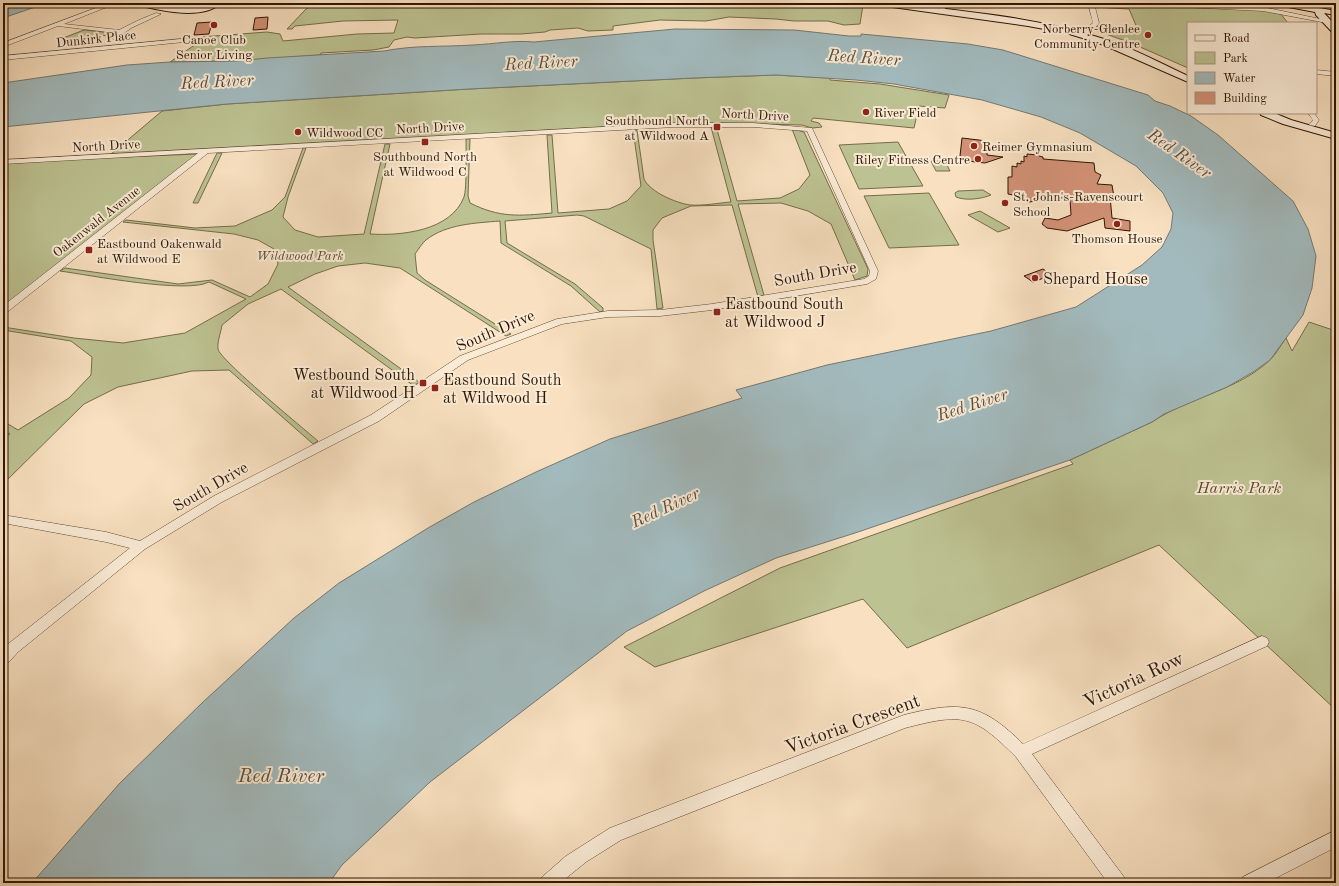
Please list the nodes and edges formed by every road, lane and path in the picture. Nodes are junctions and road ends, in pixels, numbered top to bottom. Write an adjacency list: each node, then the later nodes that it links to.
1 (114, 3): 16 (street)
2 (140, 3): 3 (main road)
3 (217, 3)
4 (878, 3): 10 (main road)
5 (903, 3): 10 (main road)
6 (1091, 3): 19 (street)
7 (1280, 3): 11 (main road)
8 (1292, 3): 11 (main road)
9 (1165, 4): 13 (street); 15 (street)
10 (943, 7): 19 (main road)
11 (1321, 9): 12 (main road); 15 (main road)
12 (1336, 12)
13 (1169, 13)
14 (158, 14): 17 (street)
15 (1327, 21): 18 (main road)
16 (57, 25): 17 (street); 21 (street)
17 (119, 32): 22 (street)
18 (1336, 32)
19 (1083, 33): 25 (main road); 27 (main road)
20 (192, 40): 22 (street, Dunkirk Place)
21 (3, 45)
22 (112, 48): 23 (street, Dunkirk Place)
23 (3, 58)
24 (1317, 72): 26 (street)
25 (1187, 73)
26 (1336, 74)
27 (1187, 79)
28 (1267, 114): 34 (main road)
29 (1281, 114): 31 (main road)
30 (1312, 114): 31 (street)
31 (1313, 125): 33 (main road)
32 (810, 129): 35 (street, North Drive); 39 (street, South Drive)
33 (1336, 130)
34 (1336, 136)
35 (206, 152): 36 (street, North Drive); 37 (street, Oakenwald Avenue)
36 (3, 162)
37 (3, 311)
38 (3, 519): 39 (street)
39 (141, 546): 41 (street, South Drive)
40 (1262, 642): 42 (street, Victoria Row)
41 (3, 659)
42 (1021, 752): 44 (street, Victoria Crescent); 45 (street, Victoria Crescent)
43 (1336, 838): 46 (street)
44 (548, 883)
45 (1118, 883)
46 (1249, 883)

